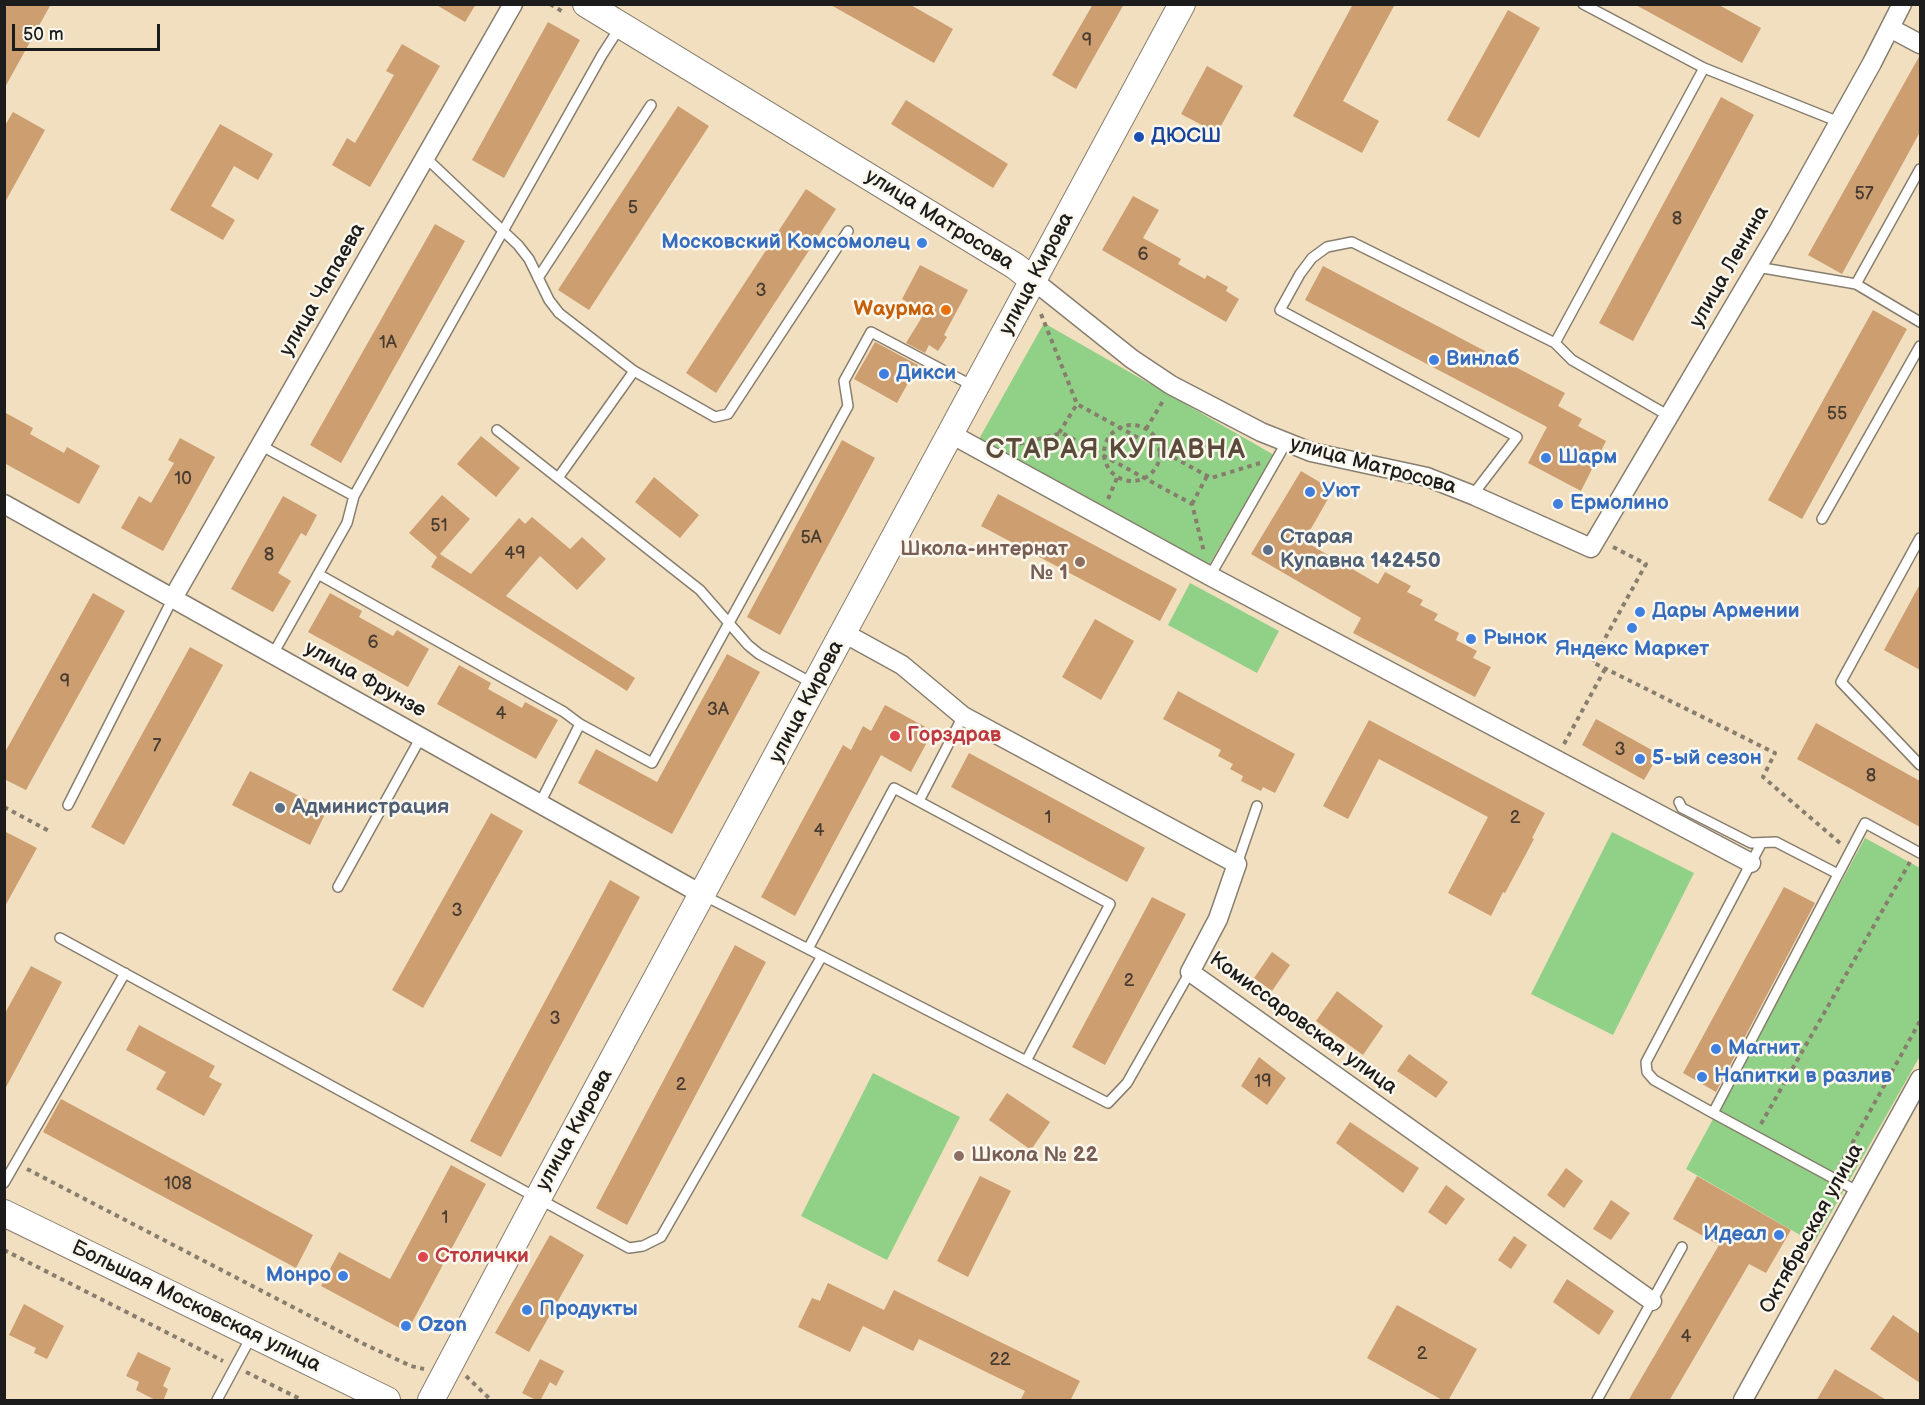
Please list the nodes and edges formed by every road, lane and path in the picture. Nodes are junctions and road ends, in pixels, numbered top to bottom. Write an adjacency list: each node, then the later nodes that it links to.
1 (513, 4): 12 (street, улица Чапаева)
2 (586, 4): 6 (street, улица Матросова)
3 (1182, 4): 18 (street, улица Кирова)
4 (1583, 4): 9 (lane)
5 (1902, 4): 7 (street, улица Ленина)
6 (621, 26): 15 (lane); 18 (street, улица Матросова)
7 (1890, 28): 8 (street); 11 (street, улица Ленина)
8 (1920, 44)
9 (1704, 68): 11 (lane); 22 (lane)
10 (651, 105): 17 (lane)
11 (1839, 122): 16 (street, улица Ленина)
12 (425, 157): 15 (lane); 34 (street, улица Чапаева)
13 (1920, 169): 19 (lane)
14 (848, 231): 24 (lane)
15 (504, 232): 17 (lane); 43 (lane)
16 (1757, 267): 19 (lane); 28 (street, улица Ленина)
17 (538, 278): 24 (lane)
18 (1033, 280): 25 (street, улица Кирова); 36 (street, улица Матросова)
19 (1856, 284): 21 (lane)
20 (1041, 314): 27 (path)
21 (1920, 322)
22 (1555, 343): 28 (lane); 42 (lane)
23 (1920, 346): 46 (lane)
24 (634, 371): 40 (lane)
25 (976, 387): 32 (street, улица Кирова); 52 (lane)
26 (1166, 396): 30 (path)
27 (1077, 404): 29 (path); 33 (path)
28 (1669, 416): 48 (street, улица Ленина)
29 (1120, 428): 30 (path); 35 (path); 38 (path)
30 (1146, 429): 35 (path)
31 (497, 430): 40 (lane)
32 (951, 434): 37 (street); 53 (street, улица Кирова)
33 (1059, 434): 37 (path); 38 (path)
34 (260, 445): 43 (lane); 51 (street, улица Чапаева)
35 (1160, 450): 39 (path); 41 (path)
36 (1282, 450): 39 (path); 48 (street, улица Матросова); 50 (lane)
37 (984, 452): 50 (street)
38 (1104, 456): 41 (path); 41 (path)
39 (1207, 476): 45 (path)
40 (558, 478): 52 (lane)
41 (1146, 479): 45 (path)
42 (1478, 488)
43 (354, 496): 49 (lane)
44 (4, 504): 51 (street, улица Фрунзе)
45 (1192, 504): 50 (path)
46 (1822, 519)
47 (1920, 538): 61 (lane)
48 (1594, 543): 55 (path)
49 (318, 573): 54 (lane); 58 (lane)
50 (1209, 576): 60 (street)
51 (173, 598): 54 (street, улица Фрунзе); 65 (lane)
52 (729, 624): 56 (lane); 58 (lane)
53 (844, 633): 56 (street, улица Кирова); 57 (street)
54 (273, 654): 59 (street, улица Фрунзе)
55 (1605, 669): 60 (path); 71 (path)
56 (816, 685): 76 (street, улица Кирова)
57 (963, 716): 62 (lane); 73 (street)
58 (580, 724): 64 (lane)
59 (421, 737): 64 (street, улица Фрунзе); 75 (lane)
60 (1555, 760): 72 (street)
61 (1920, 765)
62 (919, 801): 78 (lane); 83 (lane)
63 (1679, 802): 69 (lane)
64 (540, 803): 76 (street, улица Фрунзе)
65 (68, 805)
66 (1257, 806): 73 (lane)
67 (4, 807): 68 (path)
68 (51, 832)
69 (1761, 844): 72 (lane); 74 (lane)
70 (1918, 851): 71 (lane); 86 (path)
71 (1850, 852): 74 (lane)
72 (1751, 863): 85 (lane)
73 (1237, 864): 80 (street, Комиссаровская улица)
74 (1838, 874): 85 (lane)
75 (338, 887)
76 (703, 895): 78 (lane); 91 (street, улица Кирова)
77 (60, 938): 81 (lane)
78 (808, 949): 79 (lane)
79 (822, 956): 83 (lane); 91 (lane)
80 (1190, 972): 83 (lane); 95 (street, Комиссаровская улица)
81 (125, 973): 87 (lane); 91 (lane)
82 (1920, 1021): 88 (path)
83 (1026, 1061)
84 (1920, 1079): 90 (street, Октябрьская улица)
85 (1713, 1113): 86 (lane)
86 (1755, 1135): 88 (lane)
87 (16, 1164): 89 (lane); 97 (path)
88 (1833, 1178): 90 (lane)
89 (4, 1183)
90 (1857, 1191): 105 (street, Октябрьская улица)
91 (538, 1198): 97 (street, улица Кирова)
92 (4, 1213): 96 (street, Большая Московская улица)
93 (1682, 1247): 95 (lane)
94 (4, 1250): 98 (path)
95 (1652, 1301): 104 (lane)
96 (252, 1335): 98 (lane); 101 (street, Большая Московская улица)
97 (449, 1365): 102 (street, улица Кирова); 103 (path)
98 (235, 1367): 99 (lane); 100 (path)
99 (217, 1401)
100 (302, 1401)
101 (387, 1401)
102 (431, 1401)
103 (491, 1401)
104 (1597, 1401)
105 (1743, 1401)

